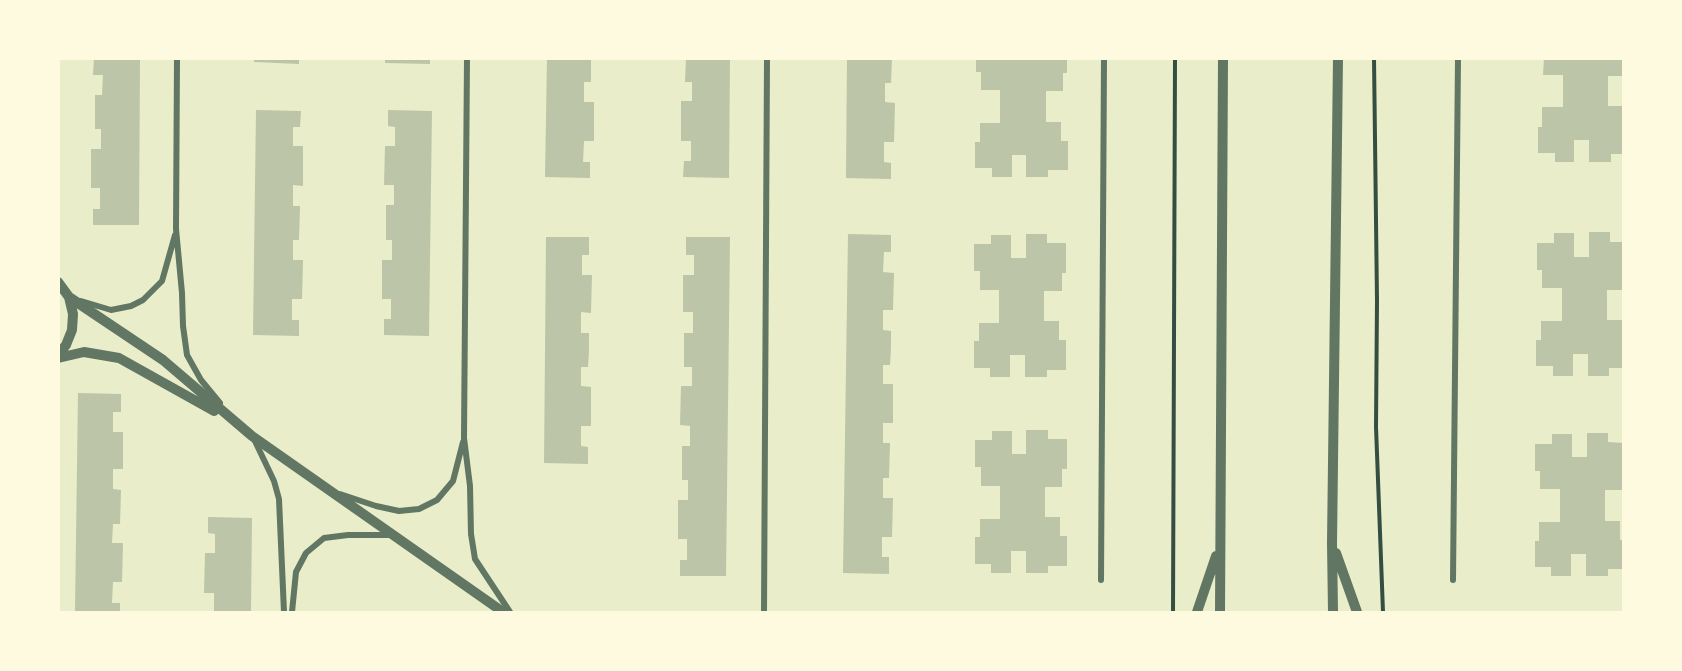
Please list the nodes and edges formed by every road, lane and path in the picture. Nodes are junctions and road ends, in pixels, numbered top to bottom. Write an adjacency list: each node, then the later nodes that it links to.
1 (177, 58): 10 (street)
2 (467, 58): 16 (street)
3 (766, 58): 27 (street)
4 (1104, 58): 21 (street)
5 (1175, 58): 28 (path)
6 (1223, 58): 20 (street)
7 (1338, 58): 19 (street)
8 (1374, 58): 33 (path)
9 (1458, 58): 22 (street)
10 (176, 229): 12 (street); 14 (street)
11 (58, 282): 12 (street)
12 (69, 297): 13 (street); 14 (street)
13 (58, 357): 14 (street)
14 (235, 423): 15 (street)
15 (252, 436): 17 (street); 23 (street)
16 (464, 438): 17 (street); 26 (street)
17 (333, 491): 18 (street)
18 (393, 536): 24 (street); 25 (street)
19 (1332, 543): 31 (street); 32 (street)
20 (1220, 544): 29 (street); 30 (street)
21 (1101, 580)
22 (1453, 580)
23 (284, 612)
24 (292, 612)
25 (503, 612)
26 (510, 612)
27 (764, 612)
28 (1173, 612)
29 (1197, 612)
30 (1220, 612)
31 (1333, 612)
32 (1357, 612)
33 (1383, 612)

